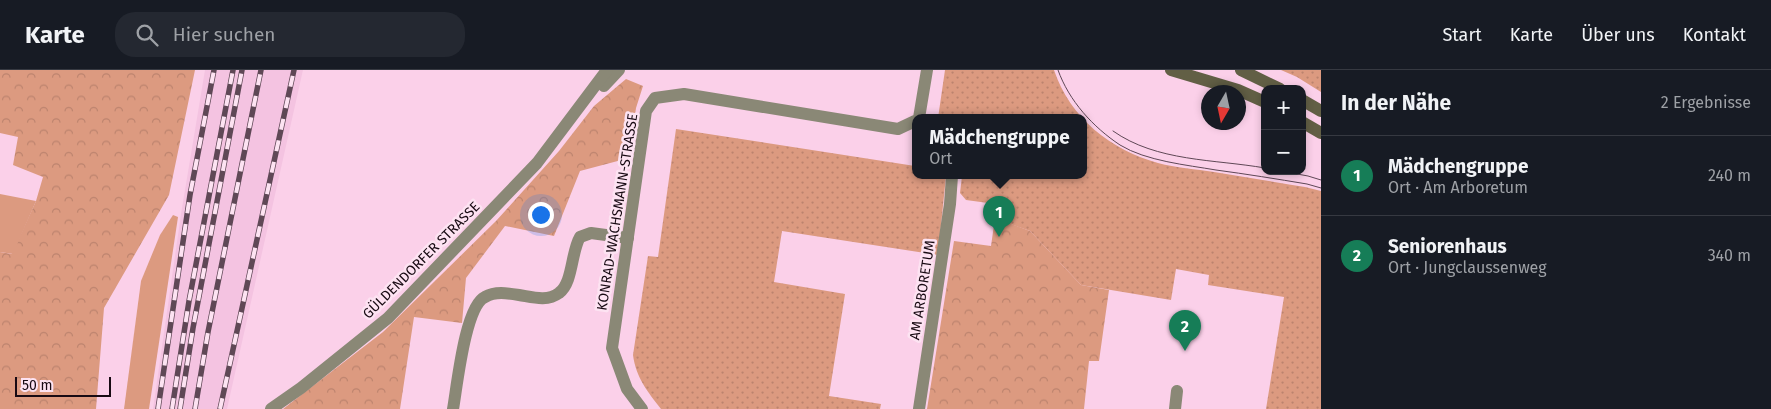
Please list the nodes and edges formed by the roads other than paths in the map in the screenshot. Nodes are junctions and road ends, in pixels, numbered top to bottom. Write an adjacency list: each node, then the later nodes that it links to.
1 (607, 70): 14 (street, GÜLDENDORFER STRASSE)
2 (619, 70): 14 (street, GÜLDENDORFER STRASSE)
3 (927, 70): 10 (street)
4 (1171, 70): 7 (street)
5 (1241, 70): 6 (street)
6 (1272, 85)
7 (1261, 100)
8 (1306, 102): 9 (street)
9 (1321, 111)
10 (920, 114)
11 (912, 123): 16 (street, KONRAD-WACHSMANN-STRASSE)
12 (1306, 124): 13 (street)
13 (1321, 133)
14 (557, 138): 18 (street, GÜLDENDORFER STRASSE)
15 (952, 179): 21 (street, AM ARBORETUM)
16 (628, 238): 19 (street); 20 (street, KONRAD-WACHSMANN-STRASSE)
17 (1177, 392): 22 (street)
18 (271, 409)
19 (453, 409)
20 (642, 409)
21 (919, 409)
22 (1175, 409)

